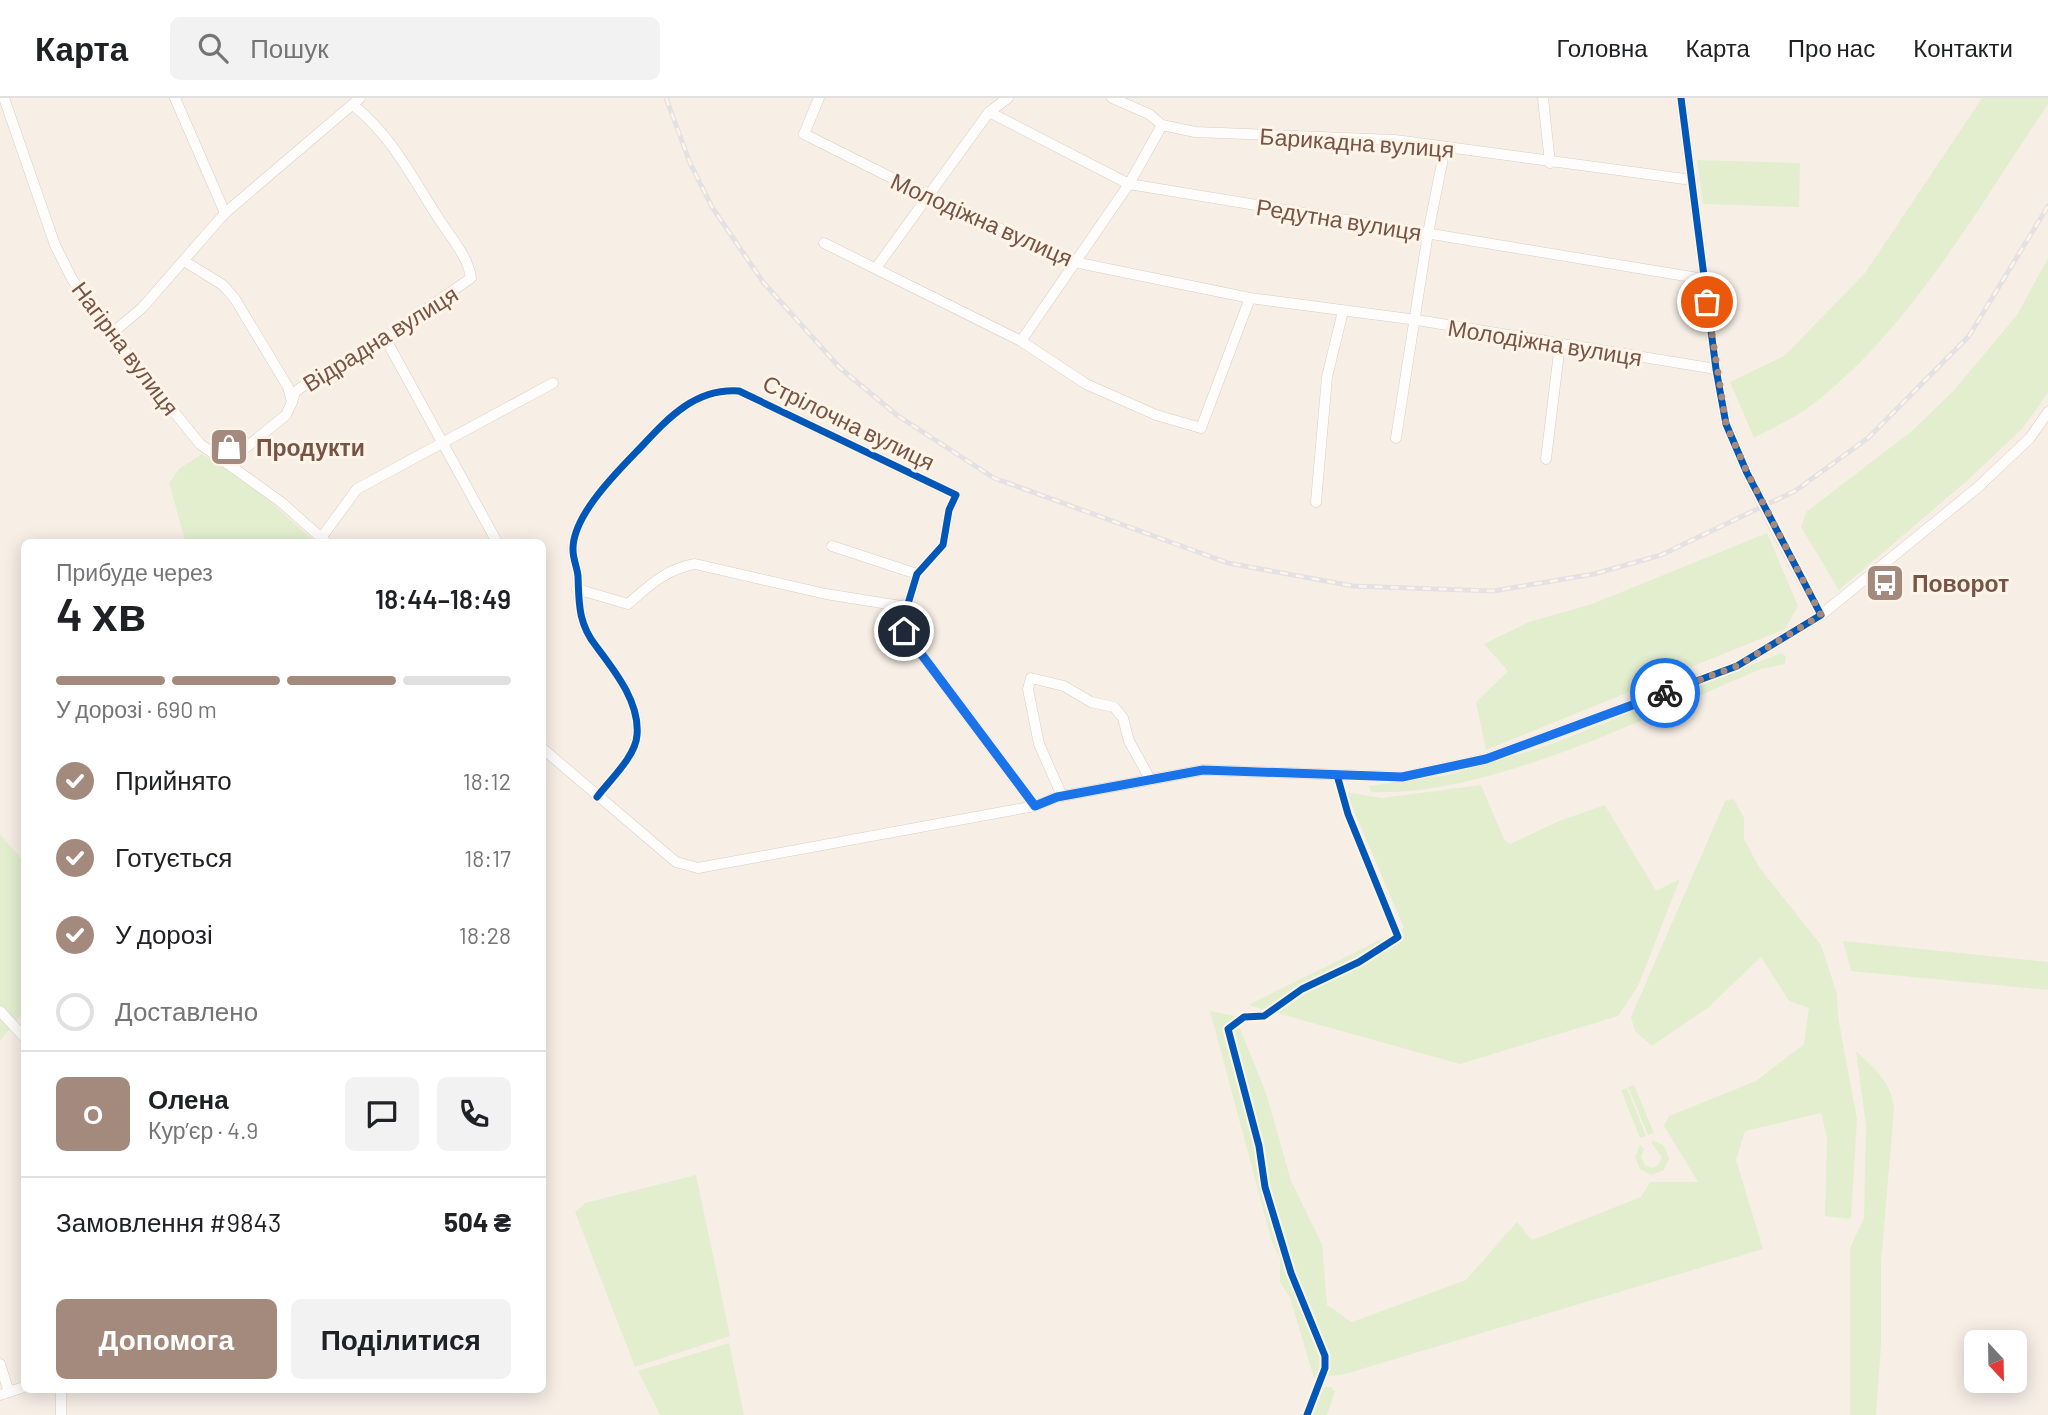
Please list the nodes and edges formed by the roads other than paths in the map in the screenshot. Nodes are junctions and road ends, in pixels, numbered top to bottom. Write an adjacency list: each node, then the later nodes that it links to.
1 (4, 98): 26 (street, Нагірна вулиця)
2 (175, 98): 16 (street)
3 (819, 98): 15 (street, Молодіжна вулиця)
4 (1008, 98): 9 (street)
5 (1112, 98): 10 (street, Барикадна вулиця)
6 (1543, 98): 12 (street)
7 (1682, 98): 13 (street)
8 (357, 102): 16 (street); 27 (street, Відрадна вулиця)
9 (989, 112): 14 (street, Редутна вулиця); 15 (street)
10 (1162, 125): 11 (street, Барикадна вулиця); 14 (street)
11 (1446, 148): 12 (street, Барикадна вулиця); 17 (street)
12 (1550, 163): 13 (street, Барикадна вулиця)
13 (1692, 180): 22 (street)
14 (1129, 184): 17 (street, Редутна вулиця); 20 (street)
15 (928, 196): 20 (street, Молодіжна вулиця); 21 (street)
16 (225, 213): 19 (street)
17 (1427, 233): 22 (street, Редутна вулиця); 25 (street)
18 (824, 243): 21 (street)
19 (184, 261): 26 (street); 32 (street)
20 (1074, 262): 23 (street, Молодіжна вулиця); 28 (street)
21 (876, 268): 28 (street)
22 (1704, 279): 30 (street)
23 (1251, 298): 24 (street, Молодіжна вулиця); 28 (street)
24 (1343, 311): 25 (street, Молодіжна вулиця); 38 (street)
25 (1416, 320): 29 (street, Молодіжна вулиця); 34 (street)
26 (111, 334): 37 (street, Нагірна вулиця)
27 (385, 338): 32 (street, Відрадна вулиця); 35 (street)
28 (1021, 341)
29 (1560, 344): 30 (street, Молодіжна вулиця); 36 (street)
30 (1716, 369): 46 (street, bridge)
31 (553, 383): 35 (street)
32 (292, 402): 37 (street, Відрадна вулиця)
33 (2048, 412): 46 (street)
34 (1396, 439)
35 (443, 442): 40 (street); 41 (street)
36 (1546, 459)
37 (227, 463): 39 (street, Нагірна вулиця)
38 (1316, 502)
39 (323, 539)
40 (325, 539)
41 (495, 539)
42 (832, 545): 43 (street)
43 (917, 574): 44 (street, Стрілочна вулиця); 45 (street)
44 (577, 589): 45 (street); 50 (street, Стрілочна вулиця)
45 (906, 607): 51 (street)
46 (1821, 615): 48 (street)
47 (546, 752): 50 (street)
48 (1150, 779): 49 (street); 49 (street)
49 (1062, 796): 51 (street)
50 (597, 797): 51 (street)
51 (1035, 806)
52 (0, 1011): 53 (street)
53 (21, 1034)
54 (0, 1364): 57 (street)
55 (21, 1388): 57 (street)
56 (61, 1393): 58 (street)
57 (4, 1394)
58 (61, 1415)

